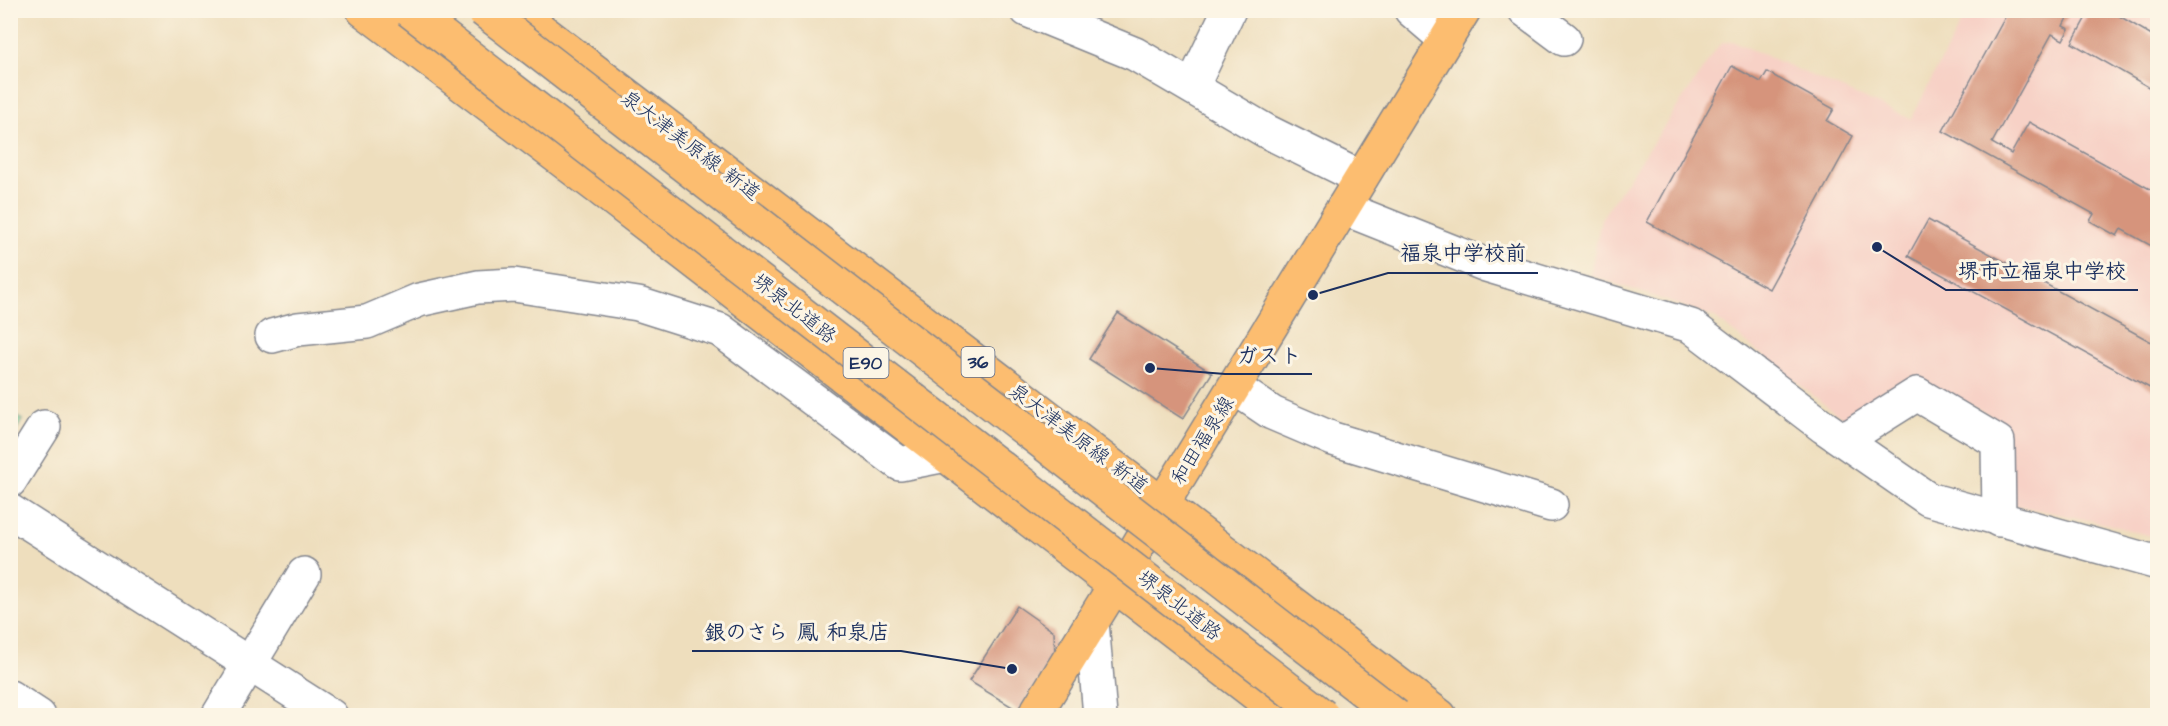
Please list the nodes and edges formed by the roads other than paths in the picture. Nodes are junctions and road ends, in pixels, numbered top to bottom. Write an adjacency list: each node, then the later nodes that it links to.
1 (363, 10): 19 (main road)
2 (409, 10): 37 (main road, 堺泉北道路 / E90, bridge)
3 (483, 10): 38 (main road, E90, bridge)
4 (515, 10): 21 (main road, 泉大津美原線 新道 / 36)
5 (1027, 10): 12 (street)
6 (1229, 10): 12 (street)
7 (1411, 10): 11 (street)
8 (1464, 10): 11 (main road, 和田福泉線)
9 (1526, 10): 10 (street)
10 (1564, 39)
11 (1446, 40): 13 (main road, 和田福泉線)
12 (1192, 87): 13 (street)
13 (1361, 178): 14 (main road, 和田福泉線)
14 (1343, 208): 16 (main road, 和田福泉線); 18 (street)
15 (272, 336): 19 (street)
16 (1235, 388): 21 (main road, 和田福泉線); 22 (street)
17 (44, 428): 20 (street)
18 (1844, 440): 24 (street); 24 (street)
19 (946, 455): 27 (main road)
20 (10, 481)
21 (1163, 503): 27 (main road, 和田福泉線); 39 (main road, 泉大津美原線 新道 / 36)
22 (1551, 505)
23 (10, 511): 29 (street)
24 (1999, 520): 25 (street)
25 (2157, 562)
26 (304, 574): 29 (street)
27 (1115, 585): 28 (main road, 和田福泉線); 36 (main road)
28 (1092, 622): 34 (main road, 和田福泉線); 35 (street)
29 (251, 664): 32 (street); 33 (street)
30 (10, 698): 31 (street)
31 (39, 716)
32 (218, 716)
33 (331, 716)
34 (1034, 716)
35 (1100, 716)
36 (1284, 716)
37 (1323, 716)
38 (1396, 716)
39 (1440, 716)

